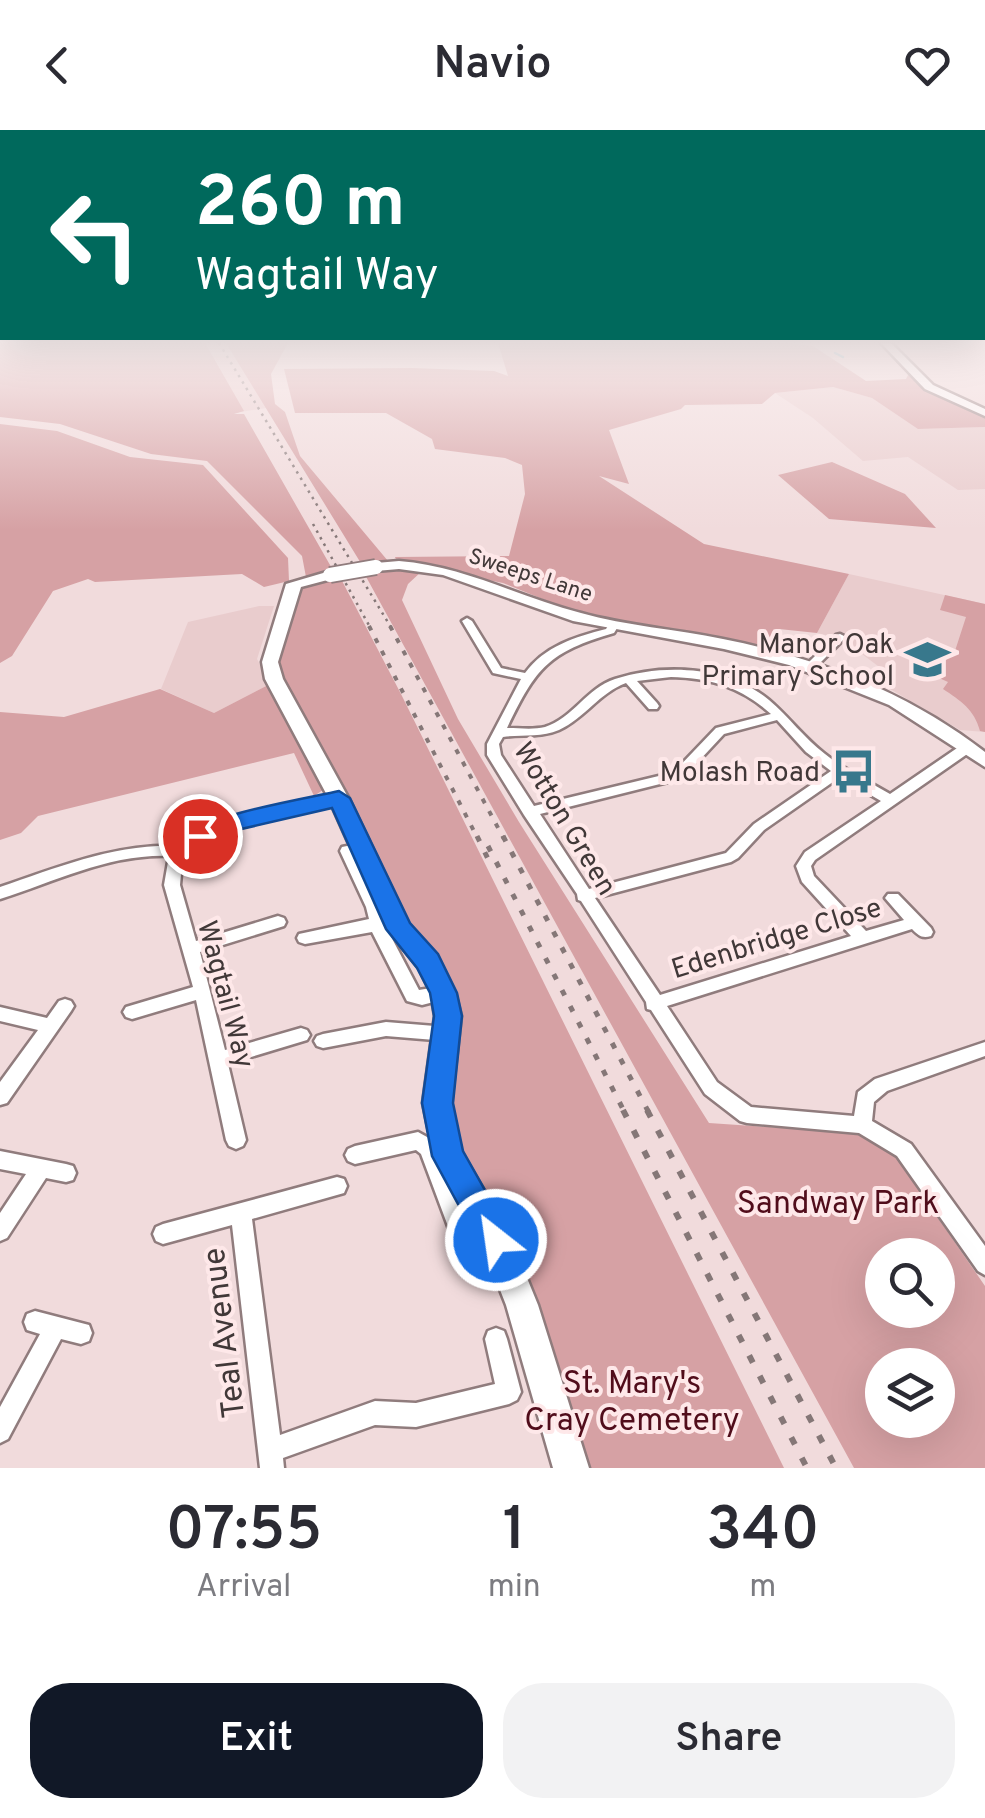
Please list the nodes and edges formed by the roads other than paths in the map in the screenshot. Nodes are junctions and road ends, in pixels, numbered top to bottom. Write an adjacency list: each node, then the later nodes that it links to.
1 (467, 621): 5 (street)
2 (614, 625): 4 (street, Sweeps Lane); 5 (street); 13 (street, Sweeps Lane, bridge)
3 (840, 637): 4 (street)
4 (810, 668): 10 (street, Sweeps Lane)
5 (527, 676): 9 (street)
6 (628, 679): 7 (street); 8 (street, Wotton Green); 9 (street, Wotton Green)
7 (653, 706)
8 (779, 716): 12 (street, Wotton Green); 15 (street)
9 (498, 734): 15 (street, Wotton Green)
10 (968, 746): 11 (street, Sweeps Lane); 14 (street)
11 (985, 761)
12 (841, 770): 14 (street, Wotton Green); 19 (street)
13 (339, 798): 16 (street); 27 (street)
14 (890, 800): 24 (street)
15 (529, 812): 19 (street, Wotton Green)
16 (181, 852): 18 (street); 25 (street, Wagtail Way)
17 (346, 852): 22 (street)
18 (0, 892)
19 (583, 896): 28 (street, Wotton Green)
20 (893, 898): 24 (street, Edenbridge Close)
21 (278, 922): 25 (street)
22 (378, 928): 23 (street); 27 (street)
23 (305, 938)
24 (863, 938): 28 (street, Edenbridge Close)
25 (191, 949): 26 (street, Wagtail Way)
26 (203, 991): 30 (street); 37 (street, Wagtail Way)
27 (444, 993): 33 (street)
28 (652, 1004): 39 (street, Wotton Green)
29 (65, 1006): 32 (street)
30 (132, 1012)
31 (0, 1014): 32 (street)
32 (50, 1026): 38 (street)
33 (447, 1034): 35 (street); 49 (street)
34 (301, 1035): 37 (street)
35 (323, 1041)
36 (983, 1049): 39 (street)
37 (219, 1059): 40 (street, Wagtail Way)
38 (0, 1097)
39 (862, 1124): 50 (street)
40 (236, 1140)
41 (355, 1155): 49 (street)
42 (0, 1160): 43 (street)
43 (42, 1168): 44 (street); 47 (street)
44 (66, 1173)
45 (337, 1186): 46 (street)
46 (242, 1212): 48 (street, Teal Avenue); 55 (street, Teal Avenue)
47 (0, 1231)
48 (163, 1234)
49 (496, 1240): 56 (street)
50 (977, 1240): 51 (street)
51 (985, 1264)
52 (81, 1333): 54 (street)
53 (496, 1339): 55 (street)
54 (0, 1431)
55 (271, 1460)
56 (571, 1468)

